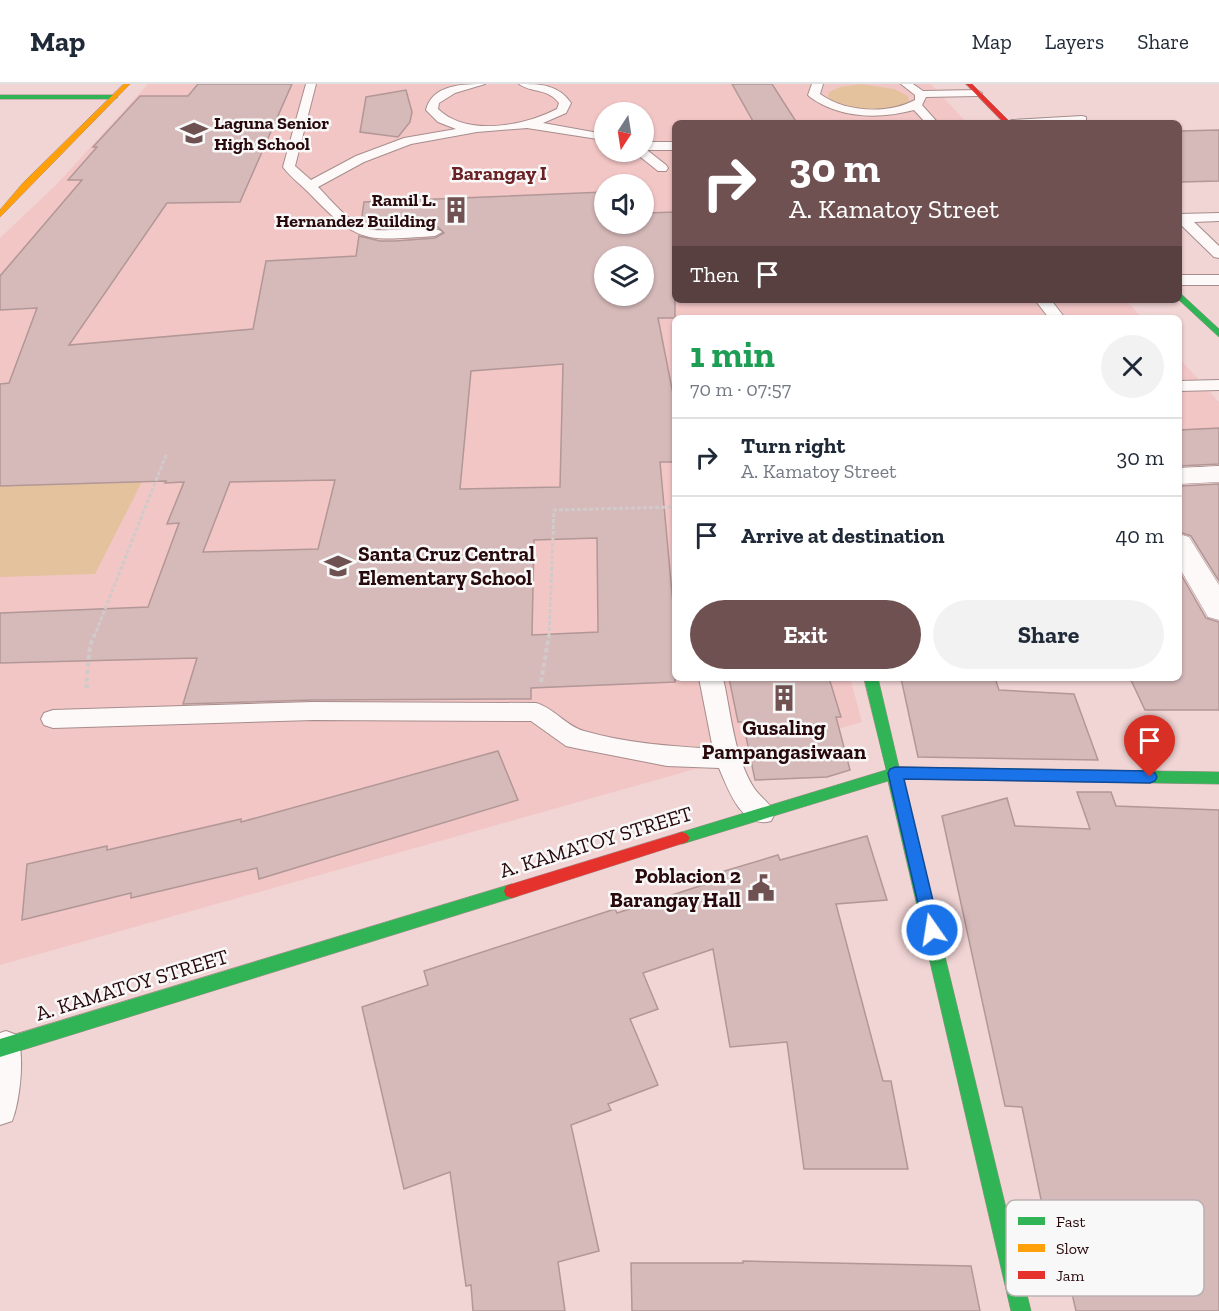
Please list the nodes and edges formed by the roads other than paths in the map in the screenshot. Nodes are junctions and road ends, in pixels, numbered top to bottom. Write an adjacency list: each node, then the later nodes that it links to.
1 (127, 84): 11 (street)
2 (311, 84): 32 (lane)
3 (471, 84): 17 (lane)
4 (526, 84): 9 (lane)
5 (570, 84): 9 (lane)
6 (818, 84): 13 (lane)
7 (906, 84): 12 (lane)
8 (973, 89): 12 (lane); 21 (street)
9 (559, 95): 14 (lane)
10 (0, 97): 11 (street)
11 (115, 97): 33 (street)
12 (918, 99): 15 (lane); 20 (lane)
13 (824, 103): 15 (lane); 16 (lane)
14 (562, 111): 23 (lane); 25 (lane)
15 (871, 112): 19 (lane)
16 (833, 117)
17 (440, 118): 24 (lane); 27 (lane)
18 (1082, 119): 22 (lane)
19 (877, 120)
20 (930, 120)
21 (1007, 120)
22 (1064, 120)
23 (529, 125): 24 (lane); 26 (lane)
24 (479, 128): 27 (lane)
25 (594, 131)
26 (594, 135)
27 (408, 141): 32 (lane)
28 (654, 146): 29 (lane)
29 (672, 146)
30 (654, 162): 31 (lane)
31 (662, 168)
32 (310, 186): 37 (lane)
33 (0, 215)
34 (1219, 217): 35 (lane)
35 (1182, 218)
36 (1182, 220): 38 (lane)
37 (435, 232)
38 (1219, 254)
39 (1182, 280): 40 (lane)
40 (1219, 280)
41 (1182, 298): 44 (street)
42 (1045, 303): 43 (lane)
43 (1055, 315)
44 (1219, 334)
45 (1219, 385): 46 (lane)
46 (1182, 386)
47 (1219, 474): 48 (street)
48 (1182, 476)
49 (1182, 548): 50 (street)
50 (1219, 610)
51 (712, 681): 54 (lane)
52 (872, 681): 55 (street)
53 (53, 719): 54 (lane)
54 (728, 759): 57 (lane)
55 (895, 773): 56 (street, A. KAMATOY STREET); 57 (street, A. KAMATOY STREET); 60 (street)
56 (1219, 778)
57 (762, 813): 58 (street, A. KAMATOY STREET)
58 (3, 1047): 59 (lane)
59 (0, 1109)
60 (1006, 1247)
61 (1017, 1296): 62 (street)
62 (1021, 1311)

